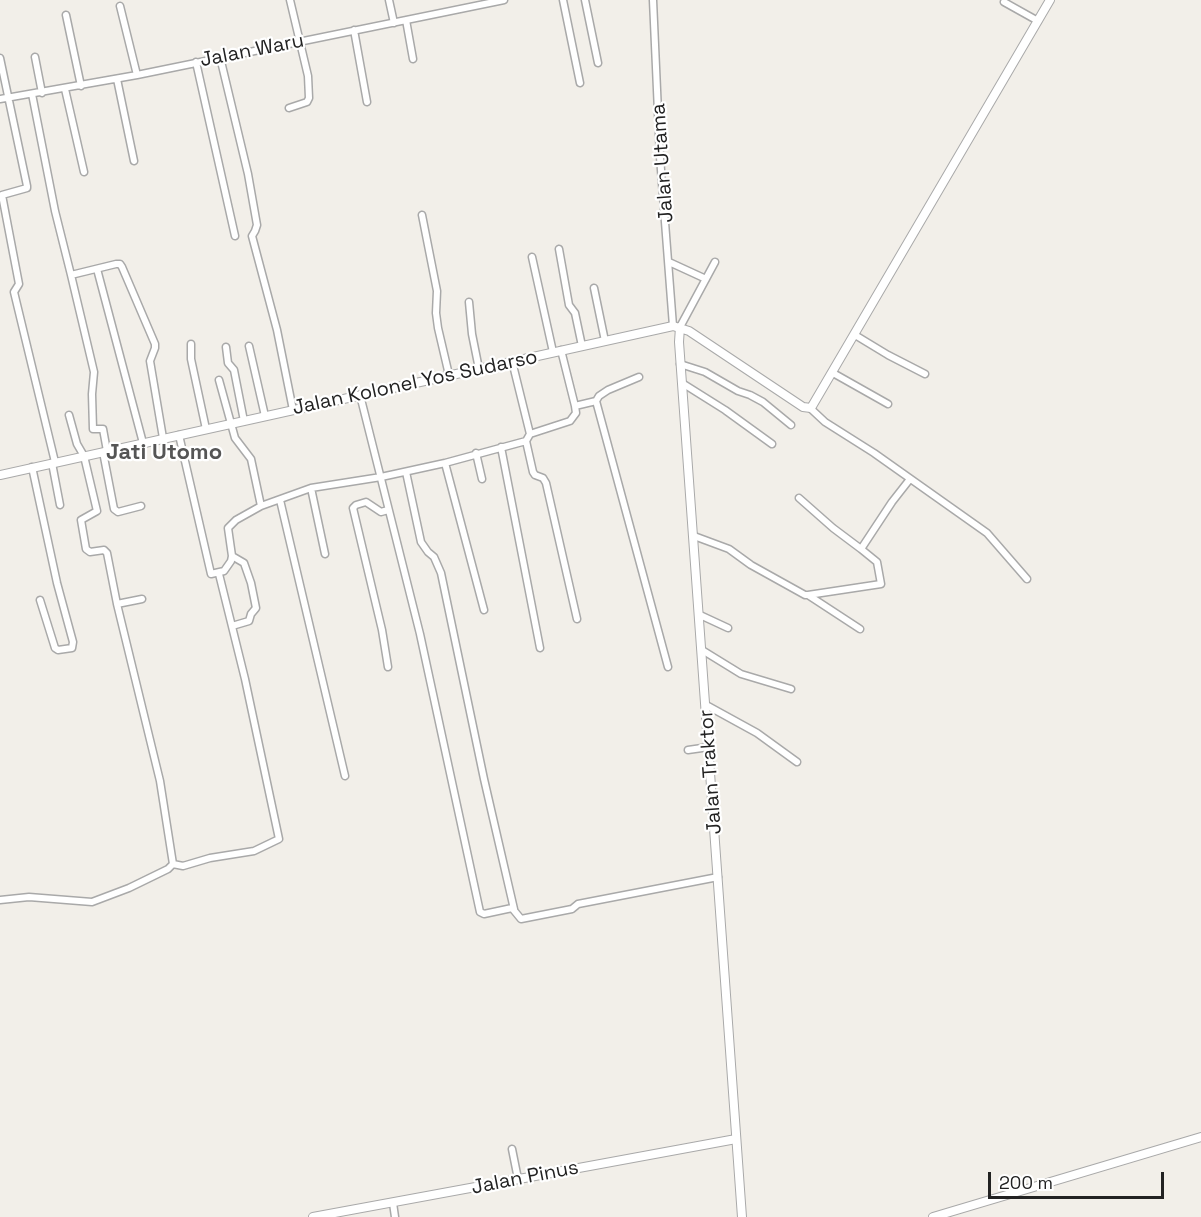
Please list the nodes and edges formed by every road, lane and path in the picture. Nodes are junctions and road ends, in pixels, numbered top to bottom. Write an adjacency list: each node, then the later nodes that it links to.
1 (290, 0): 15 (street)
2 (389, 0): 13 (street)
3 (504, 0): 11 (street, Jalan Waru)
4 (563, 0): 24 (street)
5 (585, 0): 21 (street)
6 (653, 0): 38 (street, Jalan Utama)
7 (1050, 0): 12 (street)
8 (1004, 2): 12 (street)
9 (120, 6): 22 (street)
10 (66, 15): 25 (street)
11 (406, 21): 13 (street, Jalan Waru); 19 (street)
12 (1038, 21): 46 (street)
13 (394, 23): 14 (street, Jalan Waru)
14 (354, 30): 15 (street, Jalan Waru); 30 (street)
15 (299, 42): 17 (street, Jalan Waru); 31 (street)
16 (35, 57): 27 (street)
17 (220, 57): 20 (street, Jalan Waru); 67 (street)
18 (0, 58): 29 (street)
19 (413, 59)
20 (196, 62): 22 (street, Jalan Waru); 35 (street)
21 (598, 63)
22 (137, 75): 23 (street, Jalan Waru)
23 (117, 79): 25 (street, Jalan Waru); 32 (street)
24 (580, 83)
25 (81, 86): 26 (street, Jalan Waru)
26 (65, 89): 27 (street, Jalan Waru); 33 (street)
27 (42, 93): 28 (street, Jalan Waru)
28 (32, 94): 29 (street, Jalan Waru); 41 (street)
29 (4, 99): 84 (street)
30 (367, 102)
31 (289, 108)
32 (134, 161)
33 (84, 172)
34 (422, 215): 58 (street)
35 (234, 236)
36 (559, 249): 50 (street)
37 (532, 257): 52 (street)
38 (669, 262): 42 (street); 45 (street, Jalan Utama)
39 (715, 262): 42 (street)
40 (97, 268): 41 (street); 76 (street); 78 (street)
41 (71, 275): 81 (street)
42 (706, 279): 45 (street)
43 (594, 288): 47 (street)
44 (469, 302): 55 (street)
45 (676, 327): 47 (street, Jalan Kolonel Yos Sudarso); 54 (street, Jalan Traktor); 66 (street)
46 (855, 335): 56 (street); 57 (street)
47 (605, 341): 50 (street, Jalan Kolonel Yos Sudarso)
48 (191, 344): 73 (street)
49 (249, 346): 69 (street)
50 (582, 346): 52 (street, Jalan Kolonel Yos Sudarso)
51 (226, 347): 70 (street)
52 (557, 351): 53 (street, Jalan Kolonel Yos Sudarso); 65 (street)
53 (512, 361): 55 (street, Jalan Kolonel Yos Sudarso); 74 (street)
54 (680, 364): 61 (street, Jalan Traktor); 72 (street)
55 (479, 369): 58 (street, Jalan Kolonel Yos Sudarso)
56 (833, 373): 64 (street); 66 (street)
57 (925, 374)
58 (449, 375): 62 (street, Jalan Kolonel Yos Sudarso)
59 (639, 377): 63 (street)
60 (219, 380): 71 (street)
61 (682, 383): 79 (street); 99 (street, Jalan Traktor)
62 (360, 395): 67 (street, Jalan Kolonel Yos Sudarso); 89 (street)
63 (596, 401): 65 (street); 118 (street)
64 (888, 404)
65 (575, 406): 74 (street)
66 (810, 408): 91 (street)
67 (293, 410): 69 (street, Jalan Kolonel Yos Sudarso)
68 (69, 416): 83 (street)
69 (265, 416): 70 (street, Jalan Kolonel Yos Sudarso)
70 (244, 421): 71 (street, Jalan Kolonel Yos Sudarso)
71 (231, 423): 73 (street, Jalan Kolonel Yos Sudarso); 97 (street)
72 (791, 425)
73 (206, 429): 75 (street, Jalan Kolonel Yos Sudarso)
74 (530, 434): 77 (street)
75 (179, 435): 76 (street, Jalan Kolonel Yos Sudarso); 103 (street)
76 (163, 438): 78 (street, Jalan Kolonel Yos Sudarso)
77 (526, 441): 80 (street); 111 (street)
78 (143, 443): 81 (street, Jalan Kolonel Yos Sudarso)
79 (772, 444)
80 (501, 447): 82 (street); 115 (street)
81 (105, 451): 83 (street, Jalan Kolonel Yos Sudarso); 96 (street)
82 (476, 453): 85 (street); 90 (street)
83 (84, 456): 84 (street, Jalan Kolonel Yos Sudarso); 108 (street)
84 (53, 463): 86 (street, Jalan Kolonel Yos Sudarso); 95 (street)
85 (445, 463): 87 (street); 109 (street)
86 (32, 467): 88 (street, Jalan Kolonel Yos Sudarso); 107 (street)
87 (406, 472): 89 (street); 128 (street)
88 (0, 475)
89 (381, 477): 92 (street); 98 (street)
90 (482, 479)
91 (910, 479): 100 (street); 104 (street)
92 (310, 488): 94 (street); 101 (street)
93 (799, 498): 100 (street)
94 (280, 500): 97 (street); 124 (street)
95 (60, 505)
96 (141, 506)
97 (261, 506): 102 (street)
98 (388, 510): 117 (street); 128 (street)
99 (694, 536): 105 (street); 110 (street, Jalan Traktor)
100 (861, 549): 105 (street)
101 (325, 554)
102 (232, 556): 103 (street); 112 (street)
103 (219, 574): 112 (street)
104 (1027, 579)
105 (808, 595): 114 (street)
106 (142, 599): 108 (street)
107 (40, 600)
108 (117, 604): 125 (street)
109 (484, 610)
110 (700, 615): 113 (street); 116 (street, Jalan Traktor)
111 (577, 620)
112 (232, 626): 125 (street)
113 (728, 628)
114 (860, 629)
115 (540, 648)
116 (702, 650): 119 (street); 120 (street, Jalan Traktor)
117 (388, 667)
118 (668, 667)
119 (791, 689)
120 (706, 705): 121 (street, Jalan Traktor); 123 (street)
121 (709, 747): 122 (street); 126 (street, Jalan Traktor)
122 (688, 750)
123 (797, 762)
124 (345, 776)
125 (173, 864): 127 (street)
126 (718, 877): 128 (street); 130 (street, Jalan Traktor)
127 (0, 900)
128 (514, 909)
129 (1201, 1137): 137 (street)
130 (736, 1139): 132 (street, Jalan Pinus); 136 (street, Jalan Traktor)
131 (512, 1149): 132 (street)
132 (518, 1179): 133 (street, Jalan Pinus)
133 (393, 1203): 134 (street, Jalan Pinus); 135 (street)
134 (313, 1217)
135 (395, 1217)
136 (742, 1217)
137 (933, 1217)

